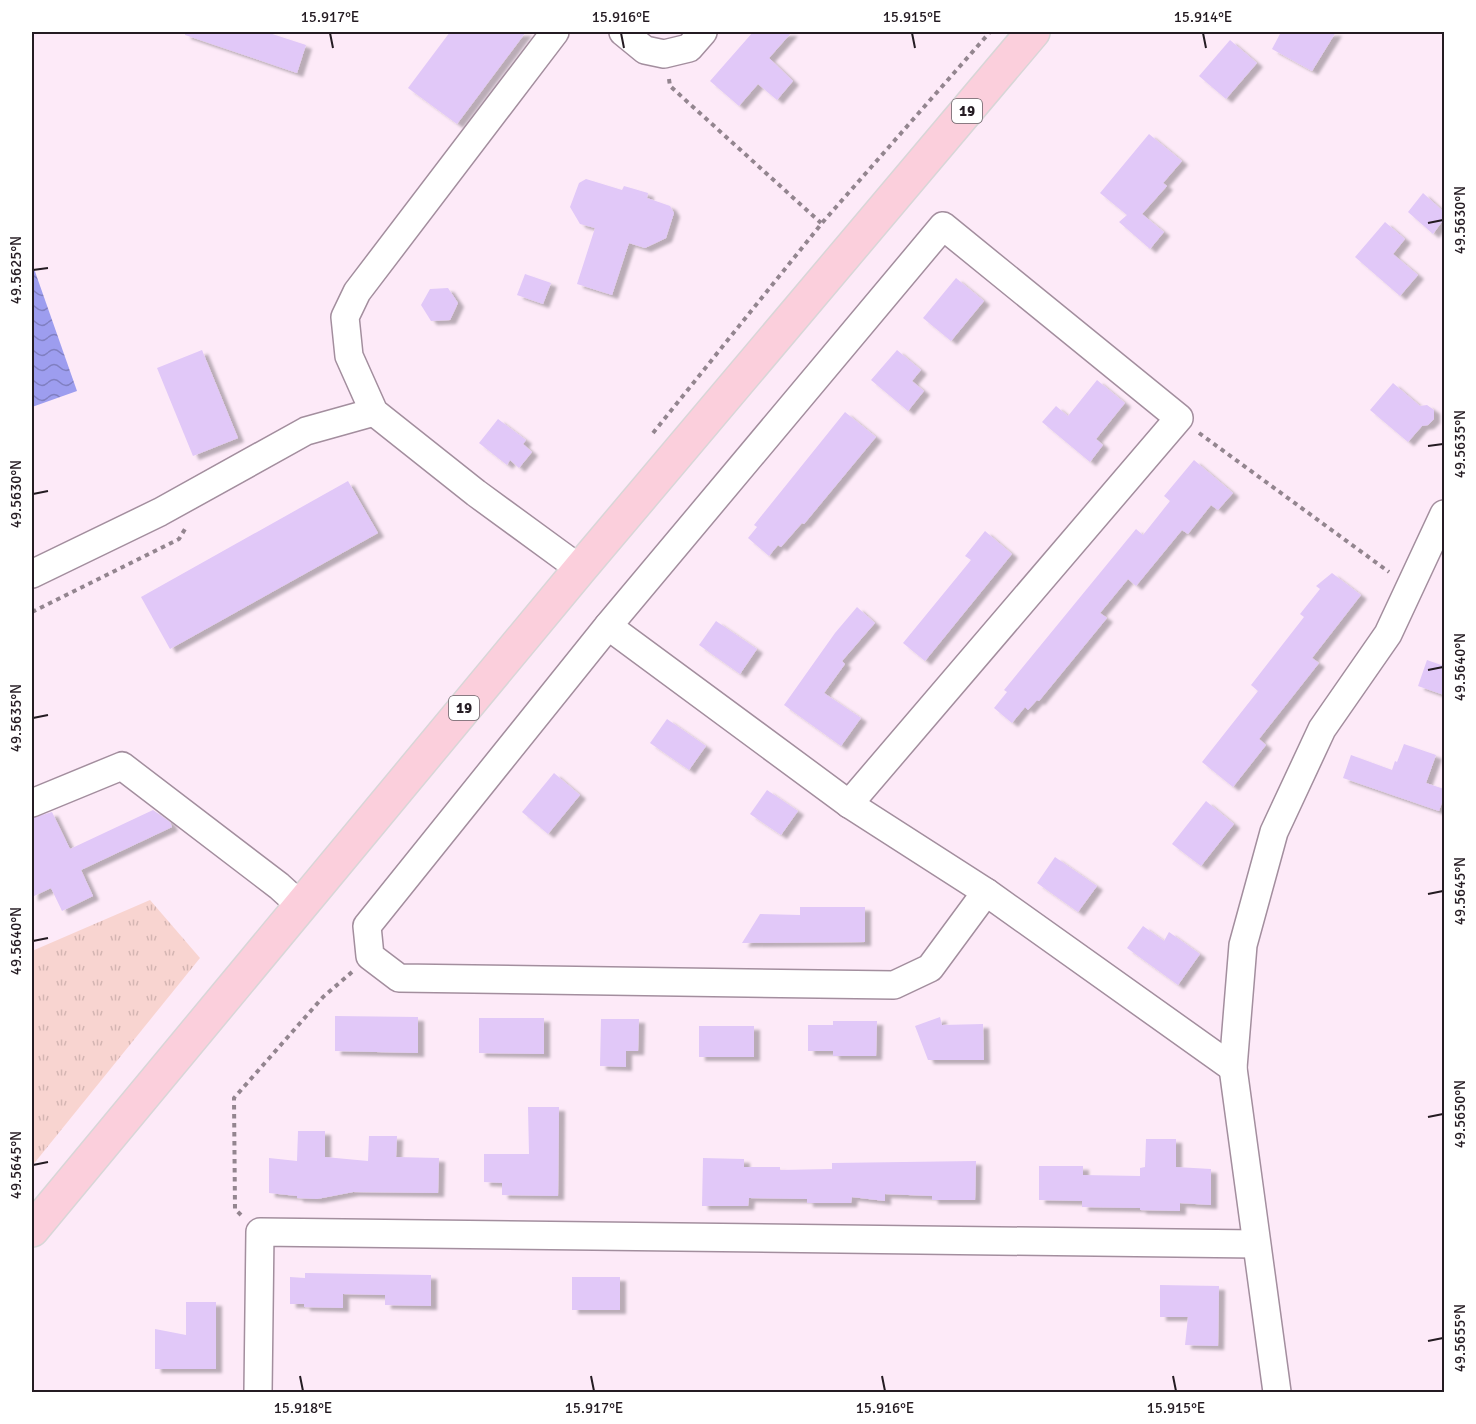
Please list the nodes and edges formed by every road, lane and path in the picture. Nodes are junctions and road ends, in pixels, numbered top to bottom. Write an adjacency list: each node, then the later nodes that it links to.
1 (555, 32): 8 (street)
2 (623, 32): 6 (street)
3 (704, 32): 6 (street)
4 (990, 32): 7 (path)
5 (1033, 32): 12 (main road, 19)
6 (664, 54): 7 (path)
7 (822, 223): 10 (path)
8 (374, 412): 12 (street); 13 (street)
9 (1179, 418): 14 (path); 15 (street); 17 (street)
10 (652, 434)
11 (1444, 514): 14 (street)
12 (580, 569): 19 (main road, 19)
13 (32, 574)
14 (1410, 588): 21 (street)
15 (608, 626): 17 (street); 20 (street)
16 (32, 803): 19 (street)
17 (849, 804): 18 (street)
18 (987, 892): 20 (street); 21 (street)
19 (301, 906): 22 (main road, 19)
20 (370, 956): 23 (path)
21 (1233, 1068): 24 (street)
22 (32, 1230)
23 (260, 1232): 24 (street); 25 (street)
24 (1256, 1244): 26 (street)
25 (258, 1392)
26 (1276, 1392)

